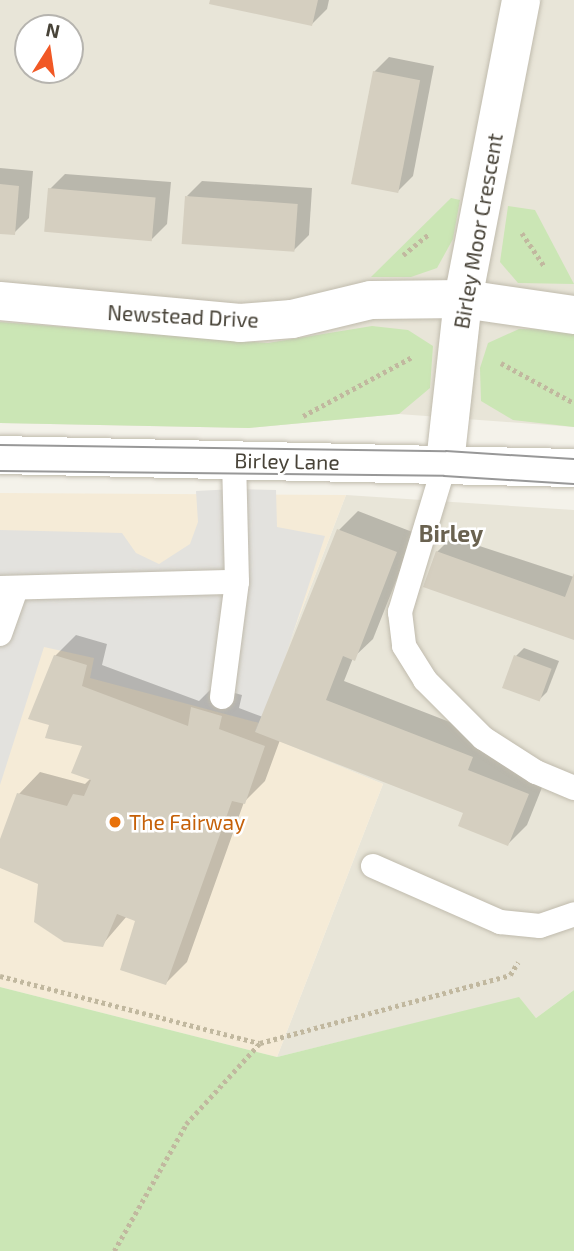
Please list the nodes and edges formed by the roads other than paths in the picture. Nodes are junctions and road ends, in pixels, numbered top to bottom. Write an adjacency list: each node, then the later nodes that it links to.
1 (521, 0): 2 (street, Birley Moor Crescent)
2 (463, 299): 3 (street, Newstead Drive); 4 (street, Newstead Drive); 7 (street, Birley Moor Crescent)
3 (0, 301)
4 (574, 315)
5 (0, 455): 6 (street, Birley Lane)
6 (234, 461): 7 (street, Birley Lane); 9 (lane)
7 (446, 463): 8 (street, Birley Lane); 13 (lane)
8 (574, 468)
9 (237, 582): 10 (lane); 12 (lane)
10 (8, 588): 11 (lane)
11 (0, 634)
12 (222, 697)
13 (574, 788)
14 (373, 866): 15 (lane)
15 (574, 914)

